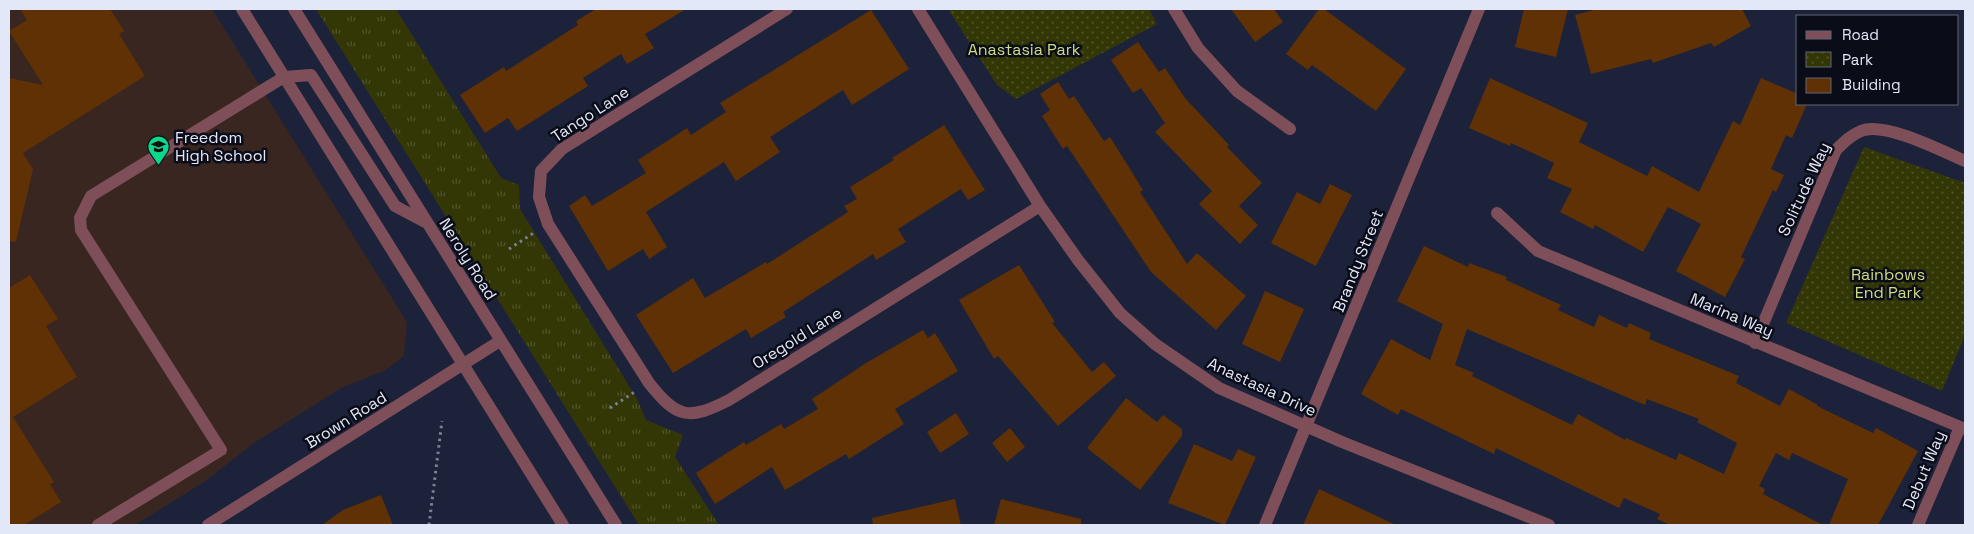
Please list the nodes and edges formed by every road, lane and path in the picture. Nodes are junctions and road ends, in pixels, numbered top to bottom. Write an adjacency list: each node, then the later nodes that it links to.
1 (242, 9): 7 (street)
2 (294, 9): 12 (street, Neroly Road)
3 (787, 9): 13 (street, Tango Lane)
4 (918, 9): 10 (street, Anastasia Drive)
5 (1174, 9): 8 (street)
6 (1479, 9): 22 (street, Brandy Street)
7 (284, 77): 12 (street); 18 (street); 24 (street)
8 (1290, 129)
9 (1965, 161): 17 (street, Solitude Way)
10 (1040, 206): 19 (street, Oregold Lane); 22 (street, Anastasia Drive)
11 (1497, 213): 17 (street, Marina Way)
12 (426, 223): 16 (street, Neroly Road)
13 (548, 224): 14 (path); 15 (street, Tango Lane)
14 (509, 249)
15 (599, 305): 19 (street, Oregold Lane)
16 (500, 342): 18 (street, Brown Road); 28 (street, Neroly Road)
17 (1755, 343): 23 (street, Marina Way)
18 (464, 365): 25 (street, Brown Road); 27 (street)
19 (650, 383): 20 (path)
20 (610, 408)
21 (442, 421): 26 (path)
22 (1308, 426): 29 (street, Brandy Street); 30 (street, Anastasia Drive)
23 (1962, 428): 31 (street, Debut Way)
24 (98, 525)
25 (208, 525)
26 (429, 525)
27 (563, 525)
28 (616, 525)
29 (1265, 525)
30 (1549, 525)
31 (1918, 525)

